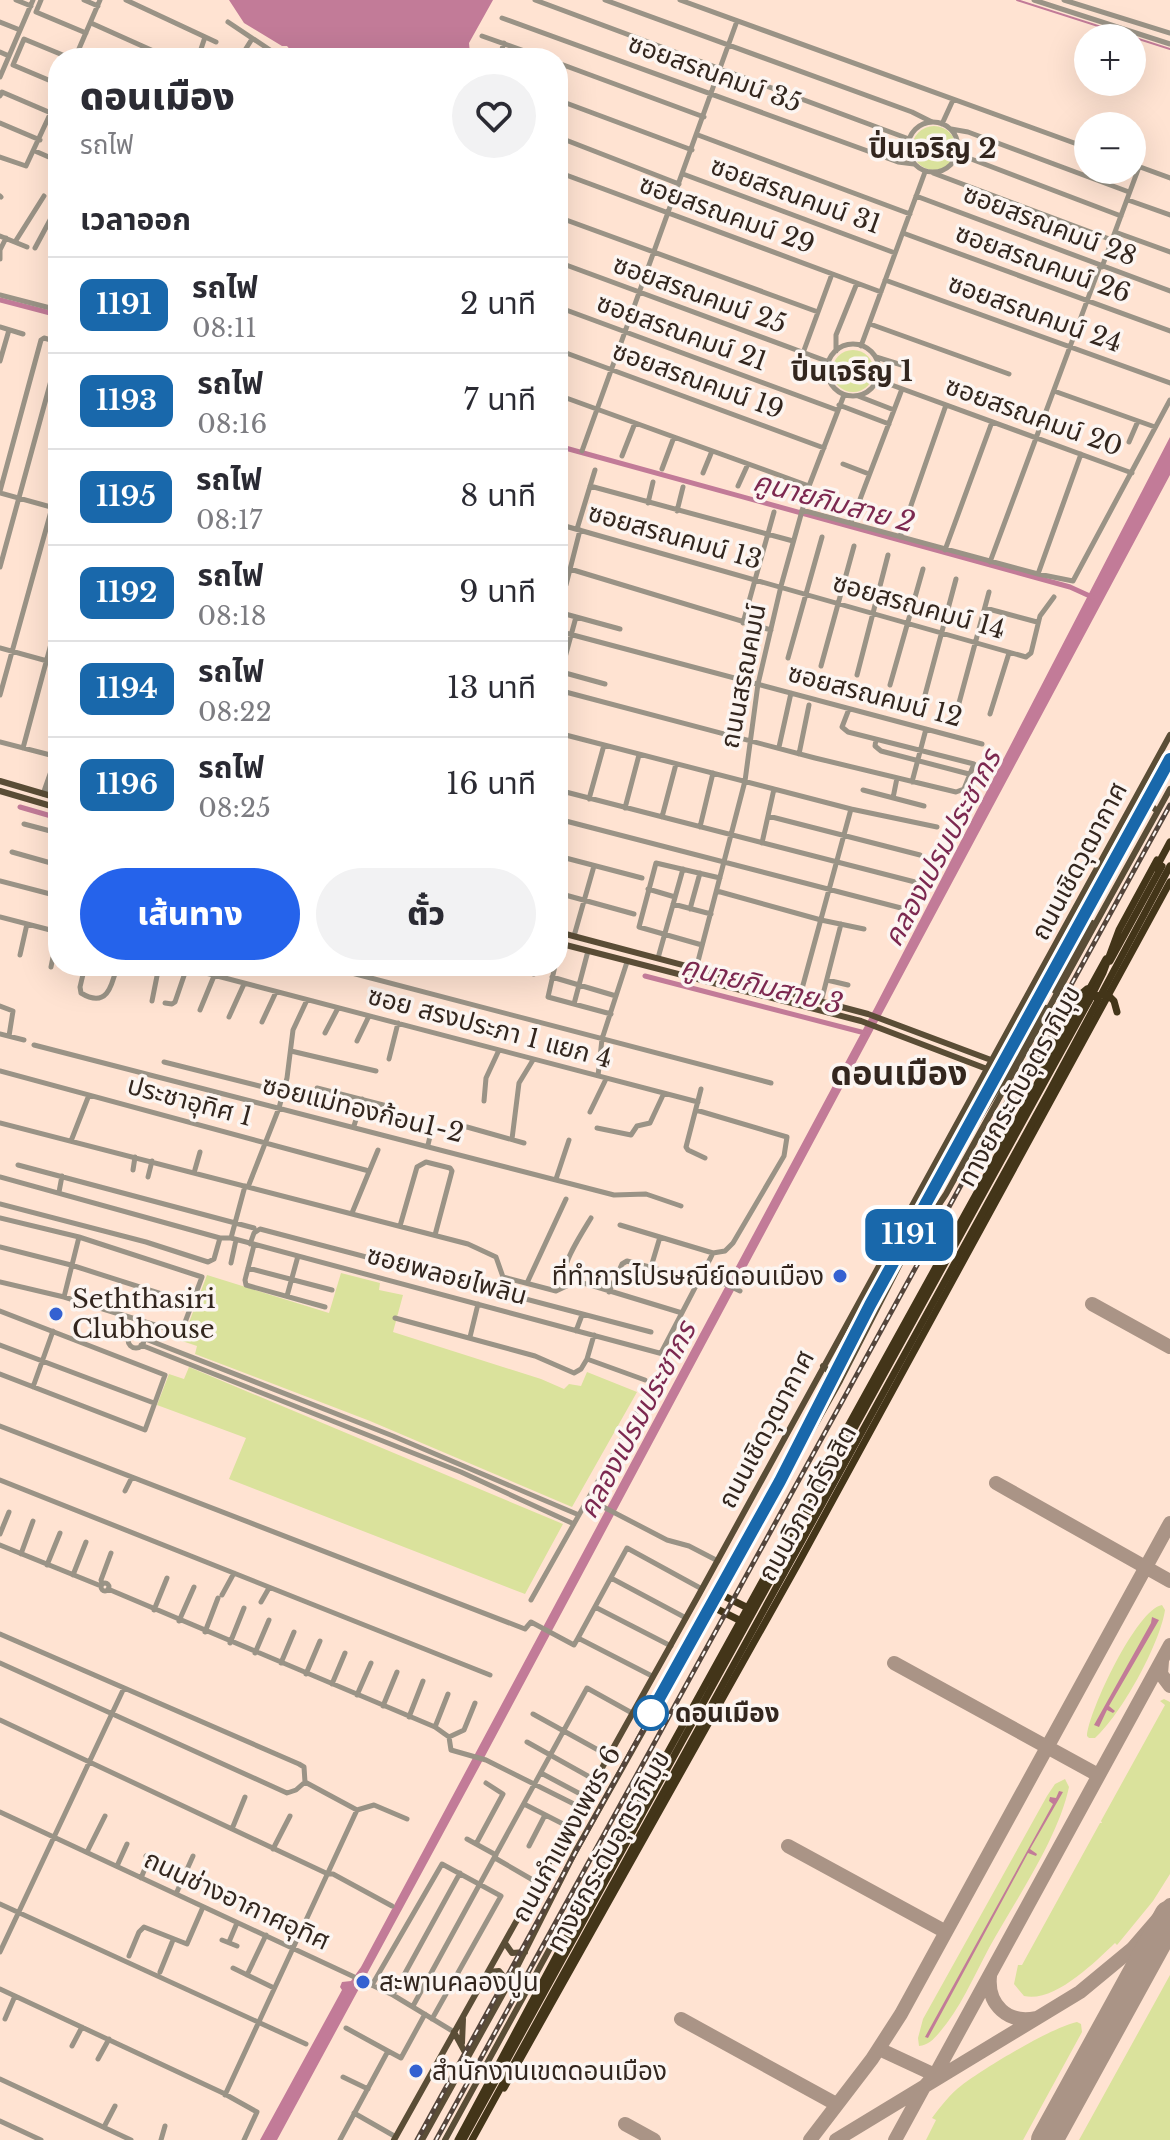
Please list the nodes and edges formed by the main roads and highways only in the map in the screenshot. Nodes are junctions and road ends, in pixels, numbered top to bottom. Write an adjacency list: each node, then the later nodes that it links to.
1 (1170, 735): 2 (main road, ถนนเชิดวุฒากาศ)
2 (1166, 749): 7 (main road, ถนนเชิดวุฒากาศ)
3 (0, 781): 6 (main road)
4 (1170, 787): 9 (main road, ถนนกำแพงเพชร 6); 17 (main road, ถนนกำแพงเพชร 6)
5 (0, 791): 8 (main road)
6 (48, 795)
7 (1133, 803): 9 (main road); 19 (main road, ถนนเชิดวุฒากาศ)
8 (48, 805)
9 (1156, 810): 17 (main road, ถนนกำแพงเพชร 6)
10 (1170, 840): 16 (highway, bridge); 21 (highway, ถนนวิภาวดีรังสิต)
11 (1170, 851): 16 (highway, ทางยกระดับอุตราภิมุข, bridge)
12 (1170, 866): 43 (highway, ทางยกระดับอุตราภิมุข, bridge)
13 (1170, 882): 43 (highway, ถนนวิภาวดีรังสิต)
14 (568, 934): 19 (main road)
15 (568, 945): 20 (main road)
16 (1103, 973): 42 (highway, ทางยกระดับอุตราภิมุข, bridge)
17 (1046, 1012): 23 (main road, ถนนกำแพงเพชร 6)
18 (1117, 1012): 21 (highway, bridge)
19 (991, 1060): 20 (main road, ถนนเชิดวุฒากาศ)
20 (987, 1069): 22 (main road, ถนนเชิดวุฒากาศ)
21 (1000, 1150): 28 (highway, ถนนวิภาวดีรังสิต)
22 (839, 1338): 23 (main road); 24 (main road, ถนนเชิดวุฒากาศ)
23 (857, 1347): 25 (main road, ถนนกำแพงเพชร 6)
24 (823, 1366): 25 (main road); 31 (main road, ถนนเชิดวุฒากาศ)
25 (840, 1381): 26 (main road, ถนนกำแพงเพชร 6)
26 (722, 1595): 27 (main road, ถนนกำแพงเพชร 6); 28 (highway)
27 (715, 1608): 29 (highway); 32 (main road, ถนนกำแพงเพชร 6)
28 (748, 1608): 29 (highway, ถนนวิภาวดีรังสิต)
29 (741, 1621): 30 (highway, ถนนวิภาวดีรังสิต)
30 (594, 1886): 41 (main road); 42 (highway, ถนนวิภาวดีรังสิต)
31 (505, 1943): 32 (main road); 33 (main road, ถนนเชิดวุฒากาศ)
32 (525, 1952): 34 (main road, ถนนกำแพงเพชร 6)
33 (488, 1972): 34 (main road); 35 (main road, ถนนเชิดวุฒากาศ)
34 (509, 1983): 38 (main road, ถนนกำแพงเพชร 6)
35 (463, 2017): 36 (main road, ถนนเชิดวุฒากาศ); 37 (main road)
36 (454, 2032): 37 (main road); 39 (main road, ถนนเชิดวุฒากาศ)
37 (462, 2043): 38 (main road)
38 (467, 2056): 40 (main road, ถนนกำแพงเพชร 6)
39 (395, 2138)
40 (422, 2140)
41 (445, 2140)
42 (460, 2140)
43 (474, 2140)

